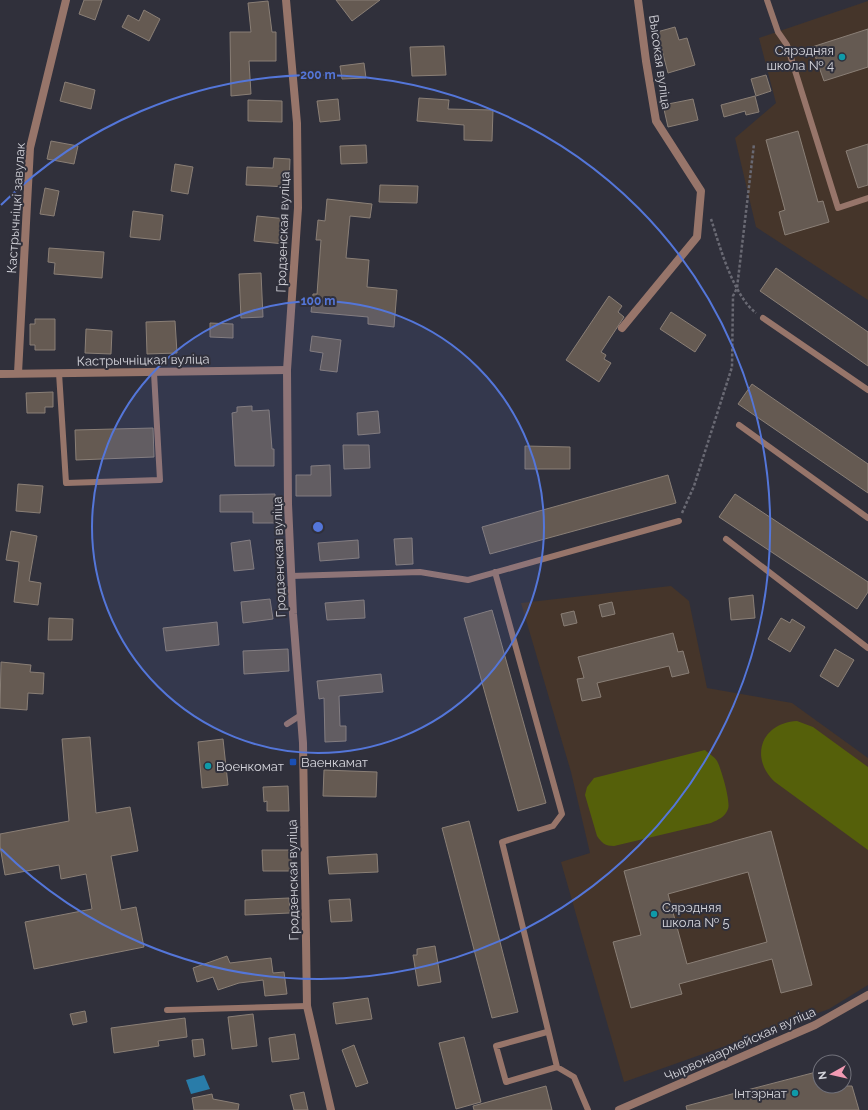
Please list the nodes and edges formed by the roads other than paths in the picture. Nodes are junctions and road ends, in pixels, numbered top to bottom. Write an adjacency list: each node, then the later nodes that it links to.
1 (66, 0): 9 (street, Кастрычніцкі завулак)
2 (286, 0): 8 (street, Гродзенская вуліца)
3 (638, 0): 7 (street, Высокая вуліца)
4 (767, 0): 5 (lane)
5 (868, 198)
6 (763, 318): 13 (lane)
7 (622, 328)
8 (287, 370): 11 (street, Кастрычніцкая вуліца); 19 (street, Гродзенская вуліца)
9 (18, 373): 10 (street, Кастрычніцкая вуліца); 12 (street, Кастрычніцкая вуліца)
10 (59, 373): 11 (street, Кастрычніцкая вуліца); 11 (lane)
11 (154, 373)
12 (0, 374)
13 (868, 390)
14 (739, 425): 15 (lane)
15 (868, 518)
16 (679, 521): 18 (lane)
17 (726, 539): 20 (lane)
18 (495, 572): 19 (lane); 26 (lane)
19 (291, 576): 21 (street, Гродзенская вуліца)
20 (868, 648)
21 (301, 715): 22 (lane); 24 (street, Гродзенская вуліца)
22 (287, 724)
23 (868, 995): 30 (street, Чырвонаармейская вуліца)
24 (307, 1006): 25 (lane); 28 (street, Гродзенская вуліца)
25 (167, 1010)
26 (547, 1032): 27 (lane); 27 (lane)
27 (556, 1067): 29 (lane)
28 (331, 1110)
29 (588, 1110)
30 (619, 1110)

